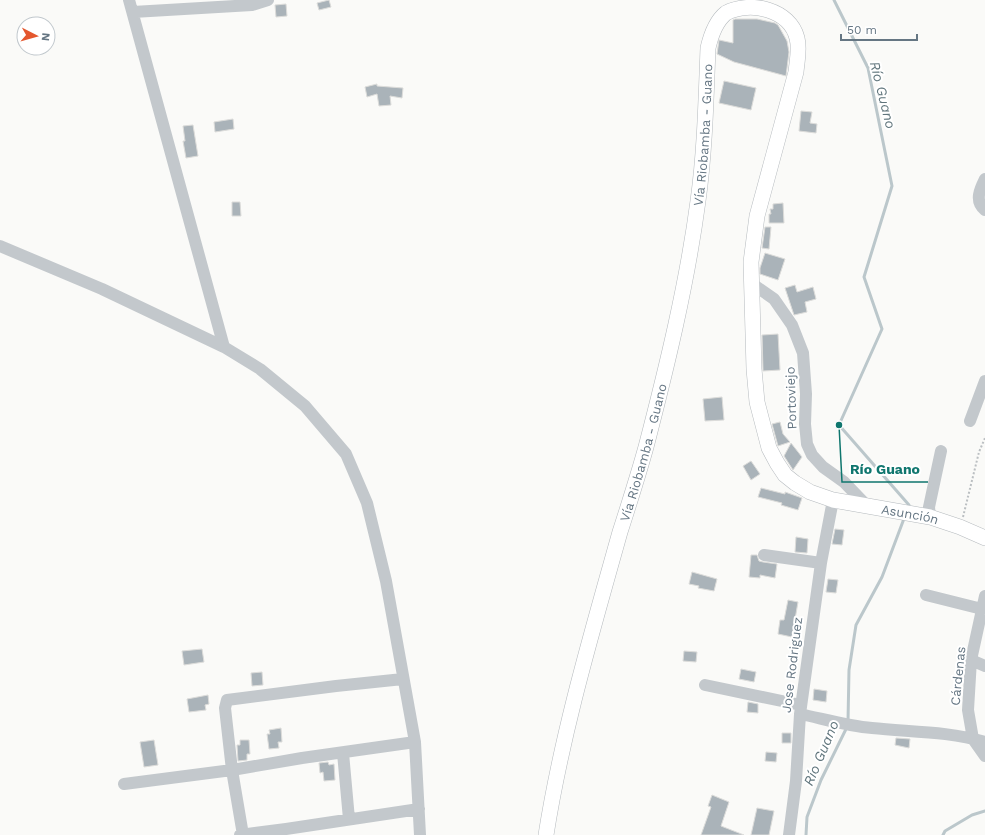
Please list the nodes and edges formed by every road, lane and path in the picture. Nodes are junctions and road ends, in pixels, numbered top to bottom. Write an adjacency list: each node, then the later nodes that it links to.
1 (129, 0): 3 (street)
2 (268, 0): 3 (street)
3 (133, 12): 8 (street)
4 (985, 179): 5 (street)
5 (985, 210)
6 (0, 246): 8 (street)
7 (751, 284): 13 (main road, Vía Riobamba - Guano); 14 (street, Portoviejo); 40 (main road, Vía Riobamba - Guano)
8 (224, 347): 25 (street)
9 (985, 381): 10 (street)
10 (970, 421)
11 (985, 438): 16 (path)
12 (941, 450): 15 (street)
13 (833, 500): 14 (main road, Asunción); 19 (street, Jose Rodriguez)
14 (867, 506): 15 (main road, Asunción)
15 (923, 517): 16 (main road, Asunción)
16 (960, 527): 17 (main road, Asunción)
17 (985, 538)
18 (764, 555): 19 (street)
19 (821, 562): 27 (street, Jose Rodriguez)
20 (926, 596): 22 (street)
21 (985, 596): 22 (street, Cárdenas)
22 (982, 610): 23 (street, Cárdenas)
23 (971, 660): 24 (street); 28 (street, Cárdenas)
24 (985, 666)
25 (403, 679): 29 (street); 33 (street)
26 (705, 685): 27 (street)
27 (800, 710): 28 (street); 41 (street, Jose Rodriguez)
28 (973, 739): 30 (street); 32 (street, Cárdenas)
29 (415, 742): 31 (street); 35 (street)
30 (985, 742)
31 (343, 753): 33 (street); 36 (street)
32 (985, 756)
33 (232, 770): 34 (street); 38 (street)
34 (124, 784)
35 (419, 809): 36 (street); 39 (street)
36 (349, 819): 37 (street)
37 (286, 832): 38 (street)
38 (241, 835)
39 (420, 835)
40 (546, 835)
41 (789, 835)

